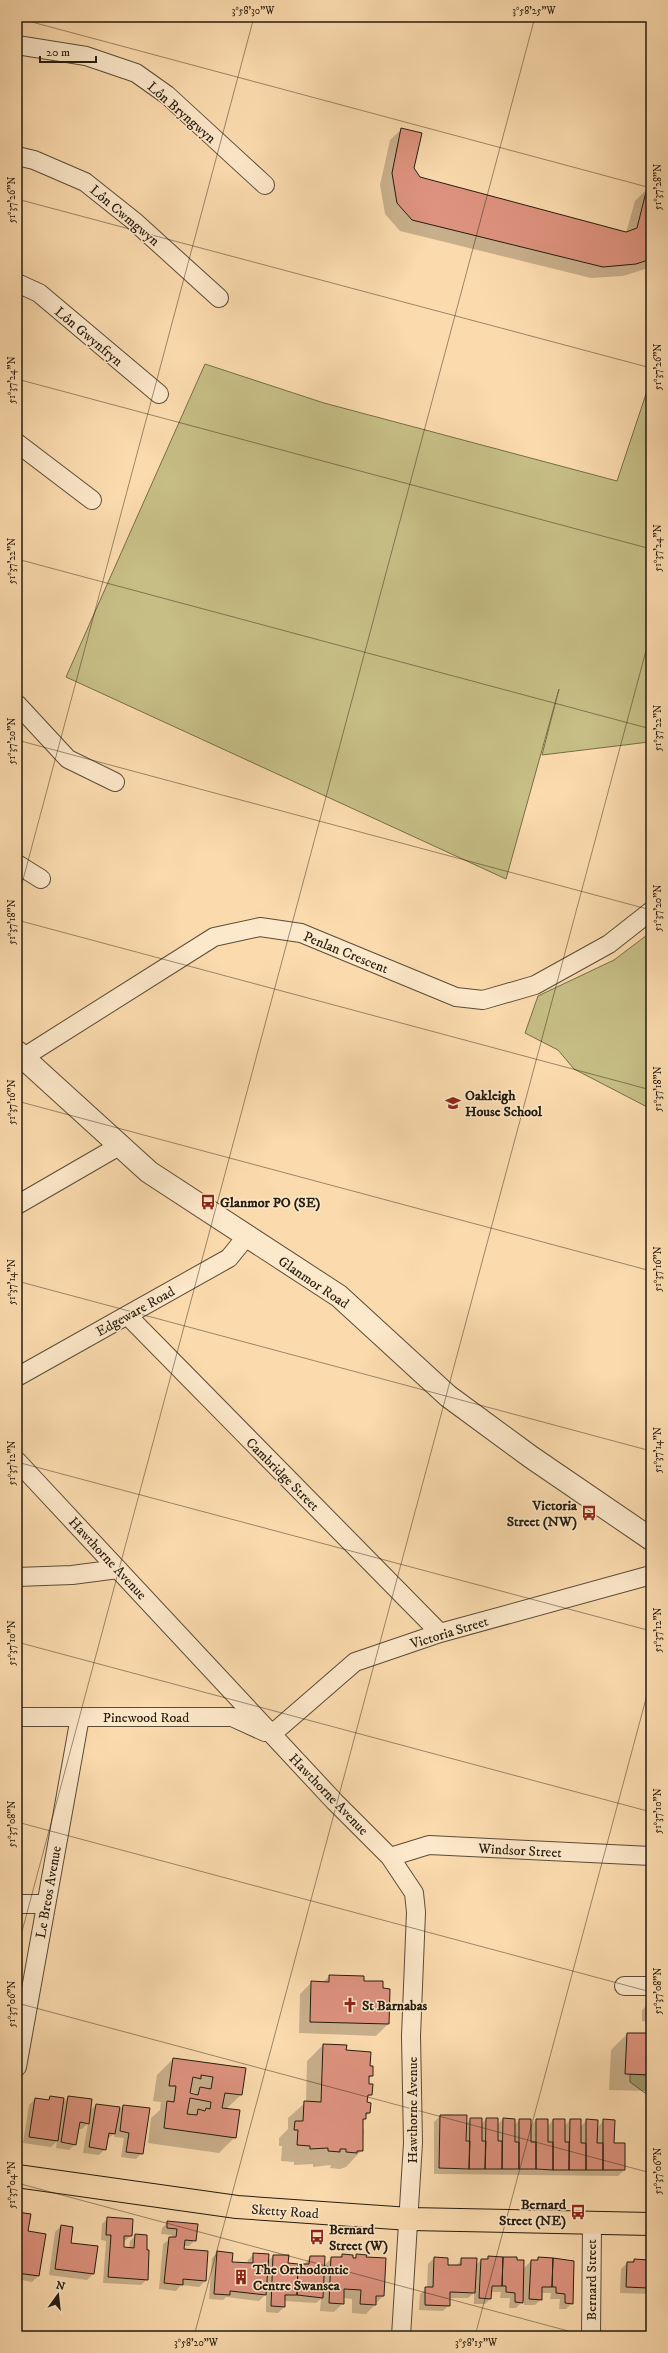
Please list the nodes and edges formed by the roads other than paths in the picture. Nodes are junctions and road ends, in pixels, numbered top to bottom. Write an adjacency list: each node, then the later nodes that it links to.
1 (17, 45): 3 (street, Lôn Bryngwyn)
2 (17, 156): 5 (street, Lôn Cwmgwyn)
3 (265, 185)
4 (17, 282): 6 (street, Lôn Gwynfryn)
5 (219, 298)
6 (158, 394)
7 (17, 443): 8 (street)
8 (92, 500)
9 (17, 704): 10 (street)
10 (115, 782)
11 (17, 864): 12 (street)
12 (41, 879)
13 (651, 911): 14 (street, Penlan Crescent)
14 (20, 1055): 15 (street, Glanmor Road)
15 (119, 1146): 16 (street); 17 (street, Glanmor Road)
16 (17, 1205)
17 (246, 1237): 18 (street, Edgeware Road); 21 (street, Glanmor Road)
18 (127, 1315): 19 (street, Edgeware Road); 25 (street, Cambridge Street)
19 (17, 1377)
20 (17, 1461): 22 (street, Hawthorne Avenue)
21 (651, 1539)
22 (118, 1568): 24 (street); 28 (street, Hawthorne Avenue)
23 (651, 1575): 25 (street, Victoria Street)
24 (17, 1576)
25 (440, 1633): 28 (street, Victoria Street)
26 (80, 1717): 27 (street, Pinewood Road); 28 (street, Pinewood Road); 32 (street, Le Breos Avenue)
27 (17, 1718)
28 (272, 1734): 30 (street, Hawthorne Avenue)
29 (651, 1856): 30 (street, Windsor Street)
30 (390, 1857): 37 (street, Hawthorne Avenue)
31 (17, 1904): 32 (street)
32 (45, 1904): 35 (street, Le Breos Avenue)
33 (624, 1986): 34 (street)
34 (651, 1986)
35 (17, 2067)
36 (17, 2176): 37 (main road, Sketty Road)
37 (410, 2219): 38 (main road, Sketty Road); 40 (street, Hawthorne Avenue)
38 (592, 2224): 39 (main road, Sketty Road); 41 (street, Bernard Street)
39 (651, 2224)
40 (401, 2336)
41 (591, 2336)

